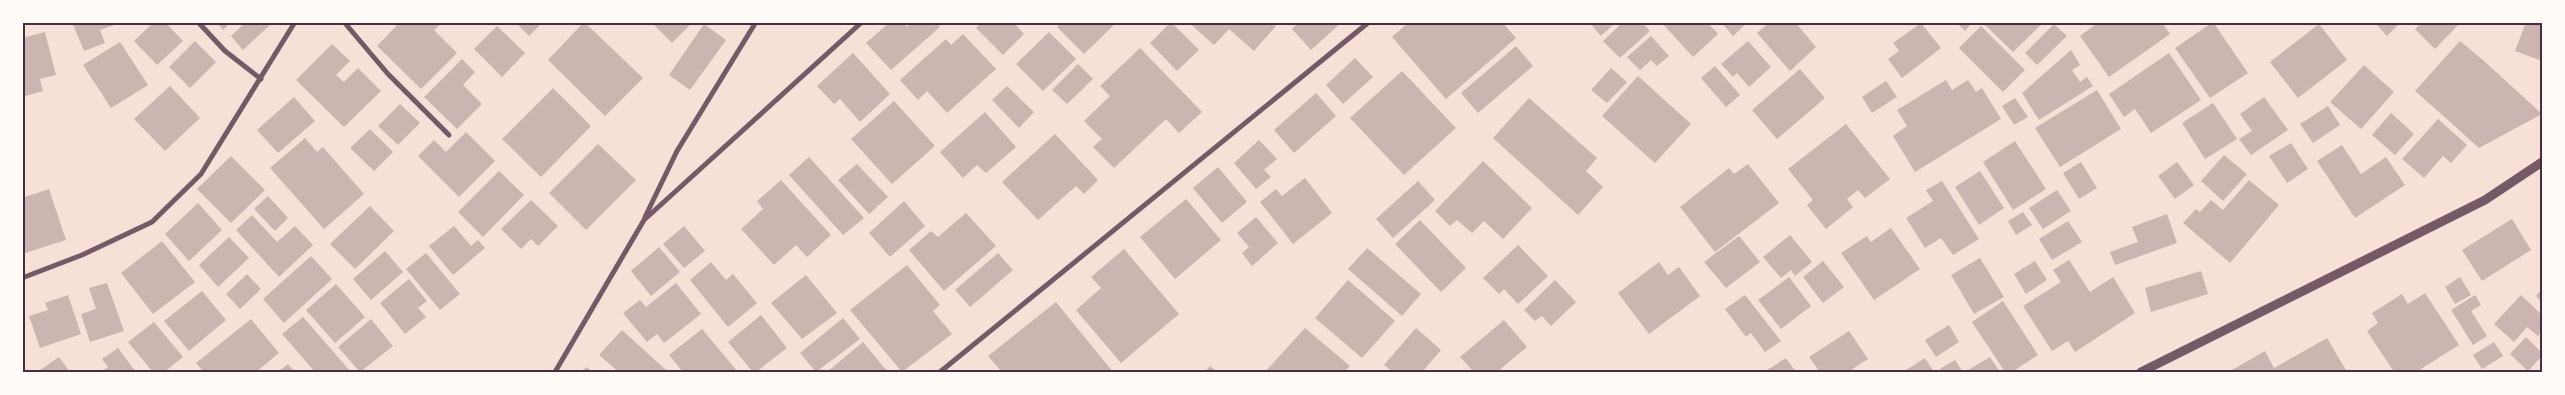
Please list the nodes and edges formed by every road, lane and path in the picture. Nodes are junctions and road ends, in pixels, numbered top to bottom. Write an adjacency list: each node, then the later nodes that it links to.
1 (198, 22): 7 (street)
2 (295, 22): 7 (street)
3 (344, 22): 8 (street)
4 (756, 22): 10 (street)
5 (862, 22): 10 (street)
6 (1369, 22): 13 (street)
7 (262, 79): 11 (street)
8 (449, 135)
9 (2542, 162): 14 (street)
10 (644, 220): 12 (street)
11 (22, 278)
12 (554, 372)
13 (940, 372)
14 (2141, 372)

